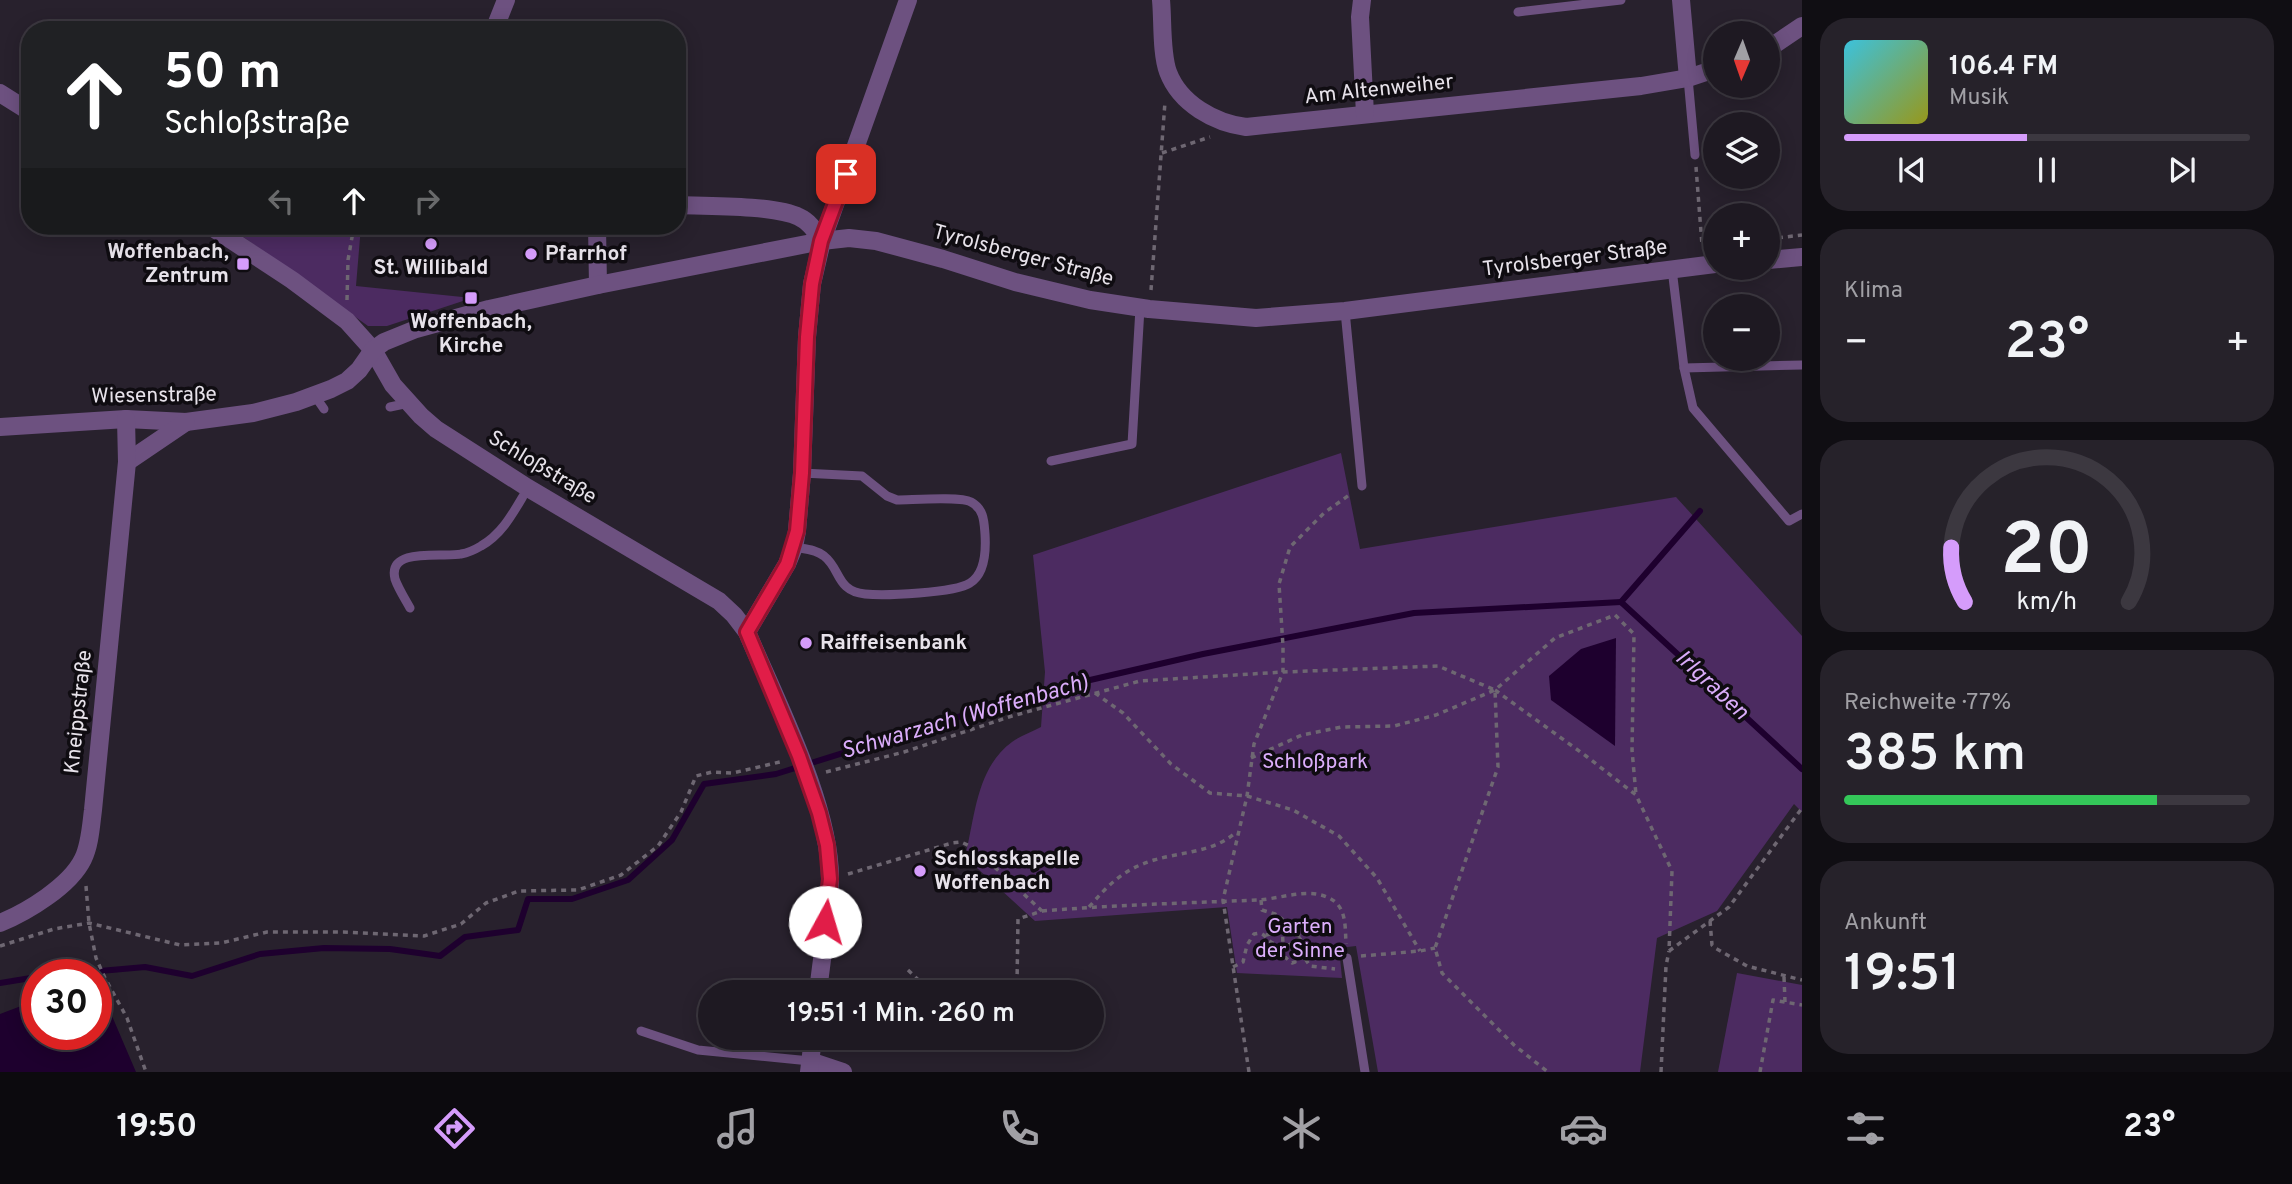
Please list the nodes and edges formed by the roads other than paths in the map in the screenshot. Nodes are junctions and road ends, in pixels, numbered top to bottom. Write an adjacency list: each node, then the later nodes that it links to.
1 (506, 0): 8 (street)
2 (908, 0): 20 (street)
3 (1161, 0): 15 (street, Am Altenweiher)
4 (1362, 0): 15 (street)
5 (1621, 0): 7 (lane)
6 (1681, 0): 12 (street)
7 (1518, 12)
8 (498, 21)
9 (1802, 26): 10 (street)
10 (1780, 41)
11 (1703, 73): 12 (street, Am Altenweiher)
12 (1688, 78): 15 (street, Am Altenweiher); 16 (lane)
13 (0, 93): 14 (street)
14 (21, 106)
15 (1365, 114)
16 (1695, 155)
17 (686, 205): 20 (street)
18 (224, 235): 28 (street, Schloßstraße)
19 (597, 235): 25 (street)
20 (821, 241): 25 (street, Tyrolsberger Straße); 26 (street, Tyrolsberger Straße); 38 (street)
21 (1802, 257): 22 (street)
22 (1780, 259)
23 (1703, 265): 24 (street, Tyrolsberger Straße)
24 (1672, 269): 27 (street, Tyrolsberger Straße); 30 (lane)
25 (598, 285): 28 (street, Tyrolsberger Straße)
26 (1140, 308): 27 (street, Tyrolsberger Straße); 36 (lane)
27 (1345, 311): 39 (lane)
28 (373, 349): 31 (street, Schloßstraße); 34 (street, Wiesenstraße)
29 (1802, 365): 30 (lane)
30 (1684, 368): 41 (lane)
31 (410, 403): 32 (lane); 40 (street, Schloßstraße)
32 (390, 407)
33 (126, 419): 34 (street, Wiesenstraße); 35 (street, Wiesenstraße); 37 (street, Kneippstraße)
34 (186, 422): 37 (street)
35 (0, 427)
36 (1051, 461)
37 (127, 462): 45 (street, Kneippstraße)
38 (802, 473): 42 (street); 42 (lane)
39 (1362, 485)
40 (528, 488): 43 (lane); 44 (street, Schloßstraße)
41 (1802, 514)
42 (794, 547): 44 (street)
43 (410, 608)
44 (747, 632): 47 (street, Schloßstraße)
45 (0, 923)
46 (1347, 958): 51 (lane)
47 (819, 980)
48 (641, 1031): 49 (lane)
49 (809, 1067): 50 (street)
50 (843, 1072)
51 (1365, 1072)

